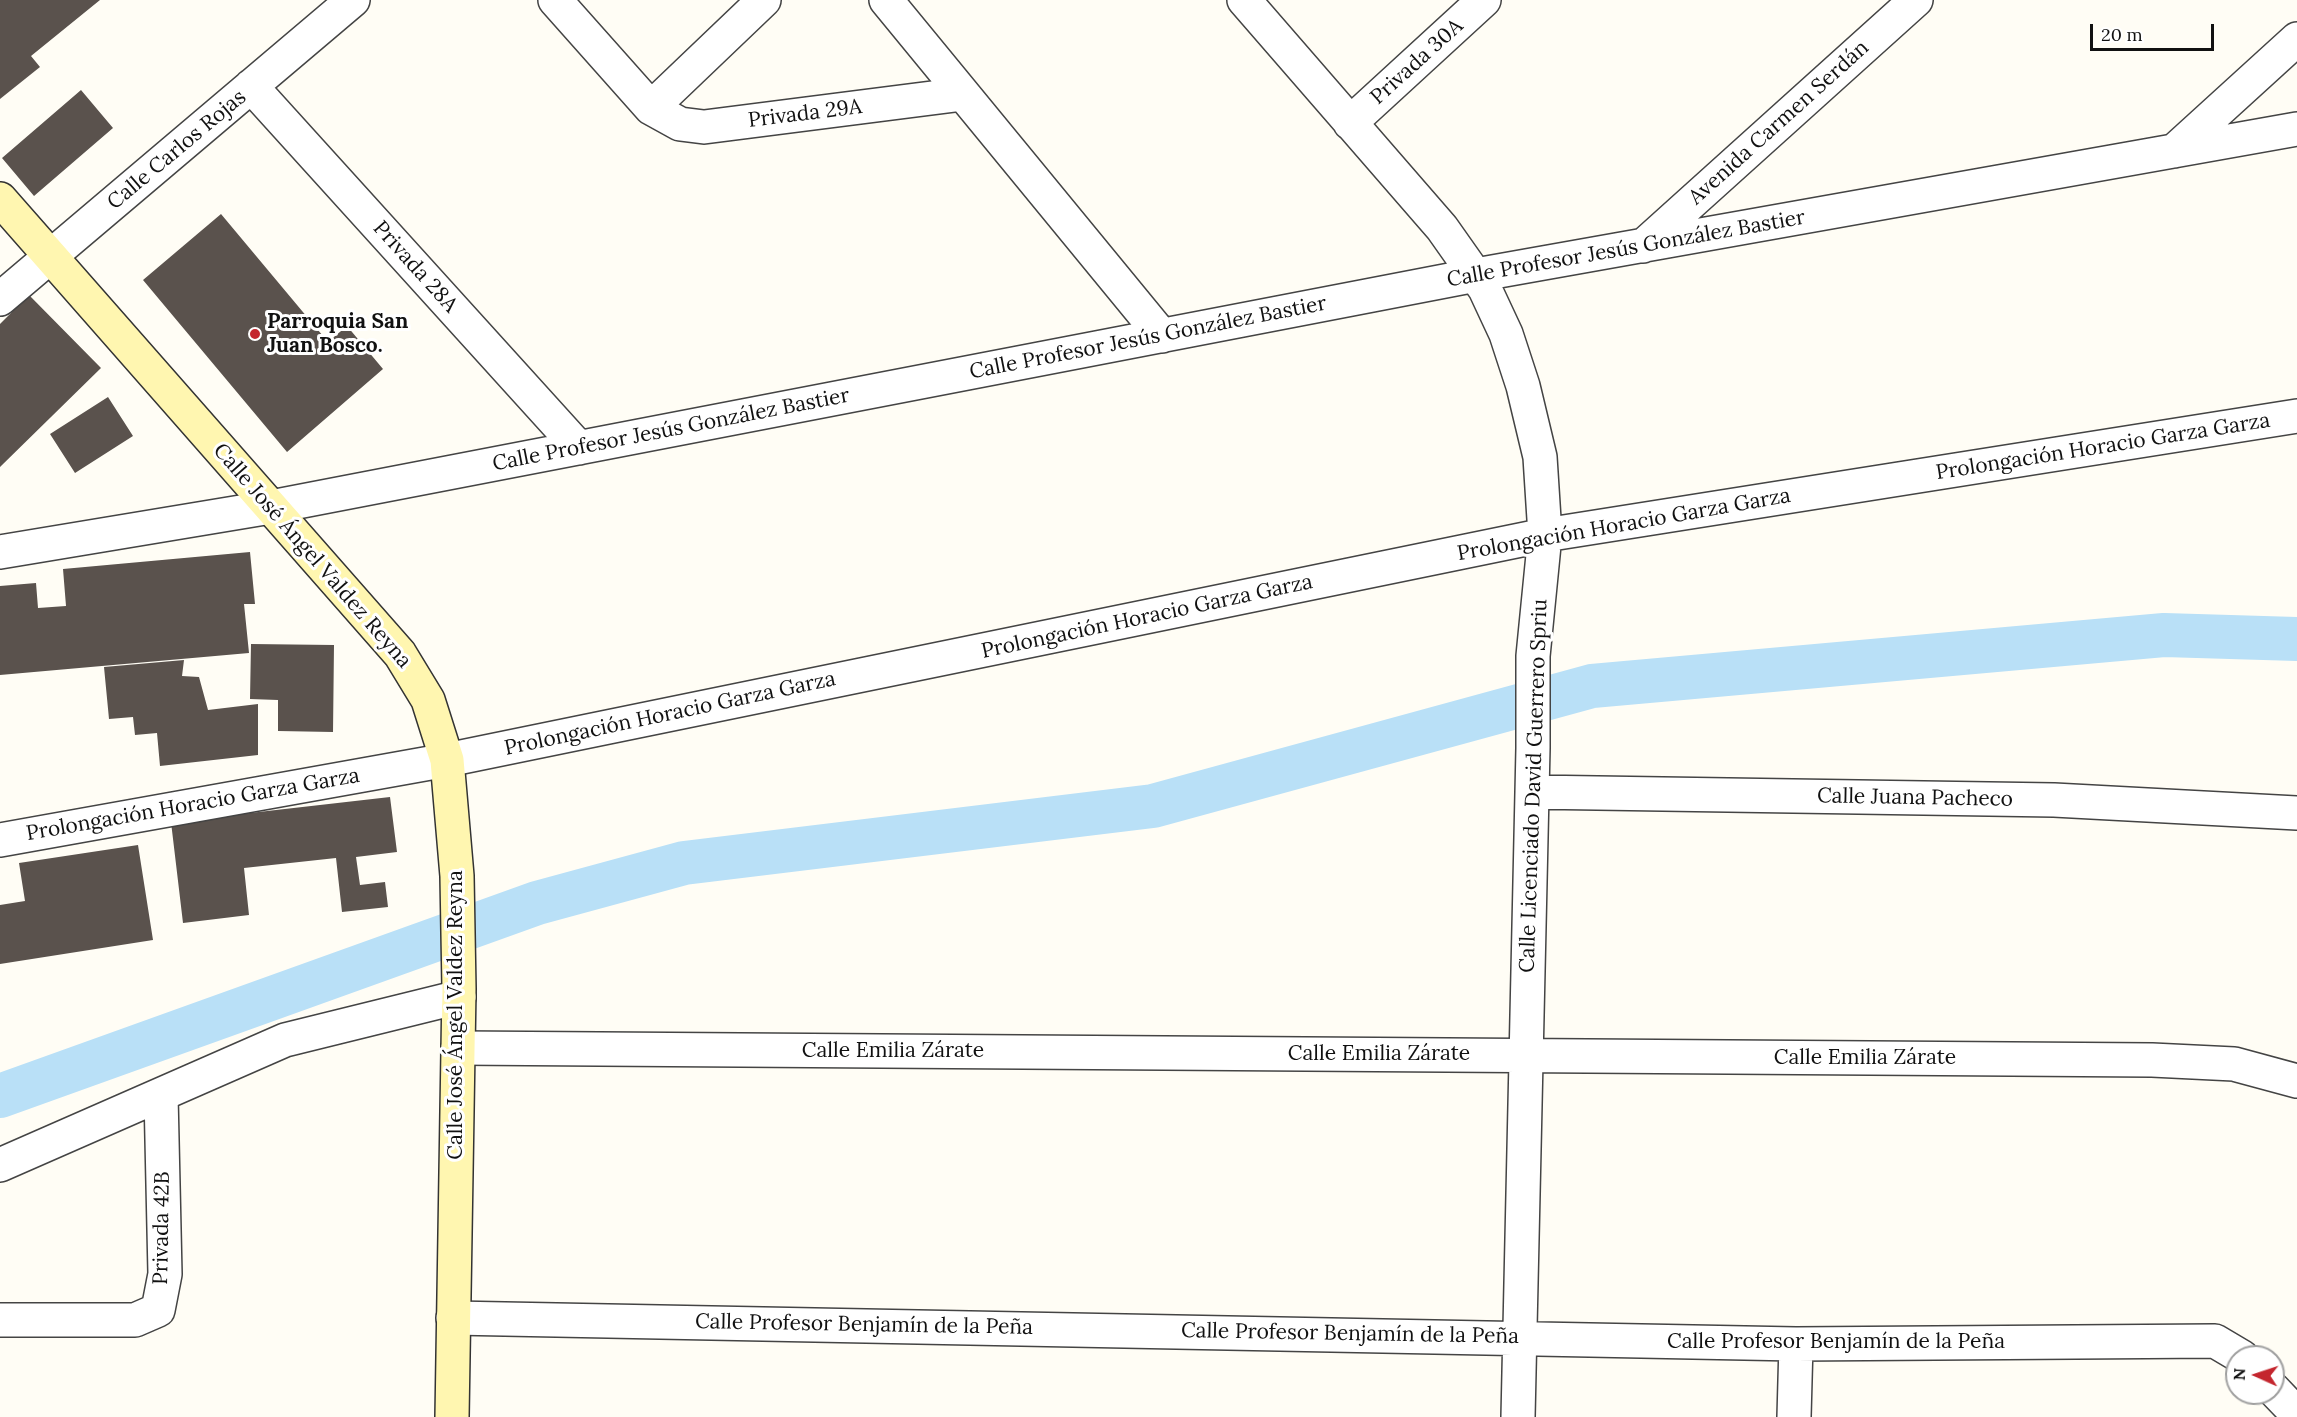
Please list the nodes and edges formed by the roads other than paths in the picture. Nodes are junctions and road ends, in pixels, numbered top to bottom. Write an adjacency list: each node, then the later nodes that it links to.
1 (352, 0): 9 (street, Calle Carlos Rojas)
2 (555, 0): 11 (street, Privada 29A)
3 (764, 0): 11 (street)
4 (886, 0): 10 (street)
5 (1244, 0): 12 (street, Calle Licenciado David Guerrero Spriu)
6 (1485, 0): 12 (street, Privada 30A)
7 (1916, 0): 16 (street, Avenida Carmen Serdán)
8 (2297, 39): 14 (street)
9 (251, 86): 17 (street, Calle Carlos Rojas); 22 (street, Privada 28A)
10 (963, 94): 11 (street, Privada 29A); 20 (street)
11 (651, 108)
12 (1350, 123): 18 (street, Calle Licenciado David Guerrero Spriu)
13 (2297, 129): 14 (street, Calle Profesor Jesús González Bastier)
14 (2174, 151): 16 (street, Calle Profesor Jesús González Bastier)
15 (0, 199): 17 (street, Calle José Ángel Valdez Reyna)
16 (1643, 246): 18 (street, Calle Profesor Jesús González Bastier)
17 (51, 257): 19 (street, Calle Carlos Rojas); 23 (street, Calle José Ángel Valdez Reyna)
18 (1476, 275): 20 (street, Calle Profesor Jesús González Bastier); 24 (street, Calle Licenciado David Guerrero Spriu)
19 (0, 299)
20 (1162, 336): 22 (street, Calle Profesor Jesús González Bastier)
21 (2297, 416): 24 (street, Prolongación Horacio Garza Garza)
22 (579, 448): 23 (street, Calle Profesor Jesús González Bastier)
23 (271, 507): 25 (street, Calle Profesor Jesús González Bastier); 26 (street, Calle José Ángel Valdez Reyna)
24 (1545, 535): 26 (street, Prolongación Horacio Garza Garza); 27 (street, Calle Licenciado David Guerrero Spriu)
25 (0, 552)
26 (447, 760): 29 (street, Prolongación Horacio Garza Garza); 30 (street, Calle José Ángel Valdez Reyna)
27 (1532, 792): 28 (street, Calle Juana Pacheco); 32 (street, Calle Licenciado David Guerrero Spriu)
28 (2297, 813)
29 (0, 840)
30 (459, 993): 31 (street, Calle José Ángel Valdez Reyna); 34 (street)
31 (458, 1048): 32 (street, Calle Emilia Zárate); 36 (street, Calle José Ángel Valdez Reyna)
32 (1526, 1055): 33 (street, Calle Emilia Zárate); 38 (street, Calle Licenciado David Guerrero Spriu)
33 (2297, 1081)
34 (161, 1095): 35 (street); 37 (street, Privada 42B)
35 (0, 1165)
36 (453, 1318): 38 (street, Calle Profesor Benjamín de la Peña); 43 (street, Calle José Ángel Valdez Reyna)
37 (0, 1320)
38 (1519, 1337): 39 (street, Calle Profesor Benjamín de la Peña); 44 (street, Calle Licenciado David Guerrero Spriu)
39 (1796, 1344): 40 (street, Calle Profesor Benjamín de la Peña); 45 (street)
40 (2225, 1347)
41 (2285, 1402): 42 (street)
42 (2297, 1414)
43 (452, 1417)
44 (1518, 1417)
45 (1794, 1417)

